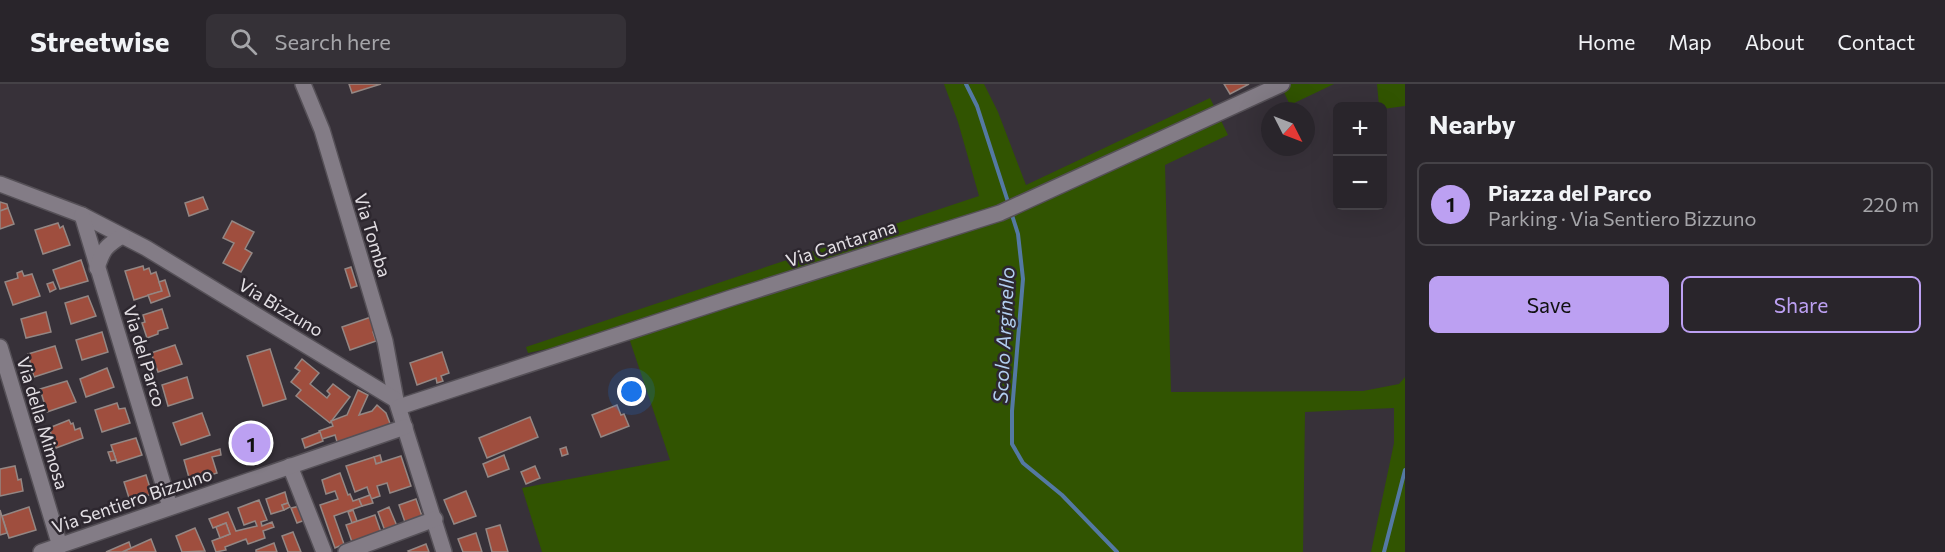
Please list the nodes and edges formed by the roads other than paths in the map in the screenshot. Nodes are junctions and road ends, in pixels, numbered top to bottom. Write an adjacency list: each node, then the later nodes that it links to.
1 (303, 84): 8 (street, Via Tomba)
2 (1282, 84): 8 (street, Via Cantarana)
3 (0, 184): 4 (street, Via Bizzuno)
4 (82, 216): 5 (street, Via Bizzuno); 6 (street, Via del Parco)
5 (122, 236): 6 (street); 8 (street, Via Bizzuno)
6 (97, 267): 11 (street, Via del Parco)
7 (0, 347): 13 (street, Via della Mimosa)
8 (398, 404): 9 (street)
9 (405, 427): 10 (street, Via Sentiero Bizzuno); 12 (street)
10 (290, 466): 11 (street, Via Sentiero Bizzuno); 15 (street)
11 (170, 507): 13 (street, Via Sentiero Bizzuno)
12 (435, 519): 16 (street); 17 (street)
13 (60, 546): 14 (street, Via Sentiero Bizzuno)
14 (41, 552)
15 (324, 552)
16 (346, 552)
17 (444, 552)

